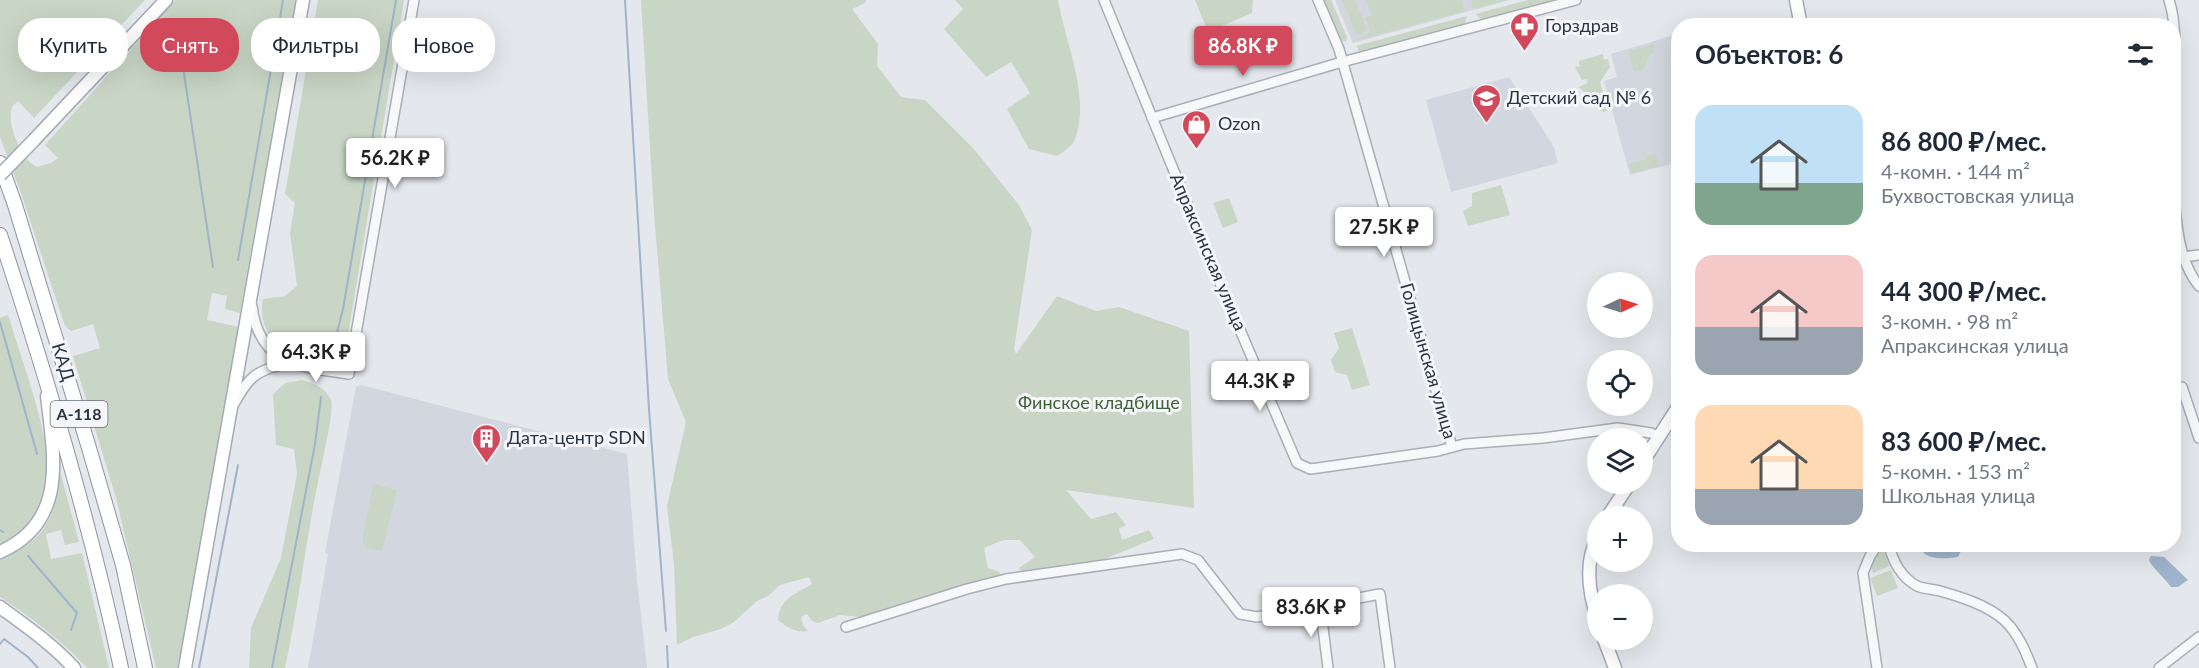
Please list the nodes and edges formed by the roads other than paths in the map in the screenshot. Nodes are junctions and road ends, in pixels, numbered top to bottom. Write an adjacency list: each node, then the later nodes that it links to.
1 (154, 0): 14 (main road)
2 (166, 0): 14 (main road)
3 (303, 0): 22 (main road)
4 (414, 0): 23 (street)
5 (1104, 0): 13 (street, Апраксинская улица)
6 (1318, 0): 12 (street, Голицынская улица)
7 (1576, 0): 12 (street)
8 (1796, 0): 10 (main road)
9 (2169, 0): 11 (street)
10 (1799, 18)
11 (2174, 18)
12 (1342, 62): 13 (street); 30 (street, Голицынская улица)
13 (1152, 118): 30 (street, Апраксинская улица)
14 (32, 138): 15 (main road); 16 (main road, bridge)
15 (0, 165): 42 (highway, КАД / А-118)
16 (0, 176)
17 (0, 235): 24 (highway, КАД / А-118)
18 (2199, 255): 19 (street)
19 (2181, 258)
20 (2181, 262): 21 (street)
21 (2199, 286)
22 (251, 298): 23 (street); 26 (main road)
23 (288, 363): 26 (street)
24 (44, 375): 32 (main road); 41 (highway, КАД / А-118)
25 (2182, 387): 29 (street)
26 (231, 409): 43 (main road)
27 (1671, 419): 28 (main road)
28 (1660, 437): 30 (street, Апраксинская улица); 31 (main road)
29 (2199, 438)
30 (1452, 447)
31 (1653, 448)
32 (0, 552)
33 (1873, 552): 47 (street)
34 (1891, 552): 48 (street)
35 (1320, 604): 37 (street); 44 (street); 45 (street)
36 (0, 607): 40 (main road)
37 (846, 627)
38 (2199, 637): 49 (street)
39 (1608, 650): 46 (main road)
40 (74, 668)
41 (121, 668)
42 (145, 668)
43 (184, 668)
44 (1328, 668)
45 (1390, 668)
46 (1615, 668)
47 (1877, 668)
48 (2032, 668)
49 (2159, 668)

